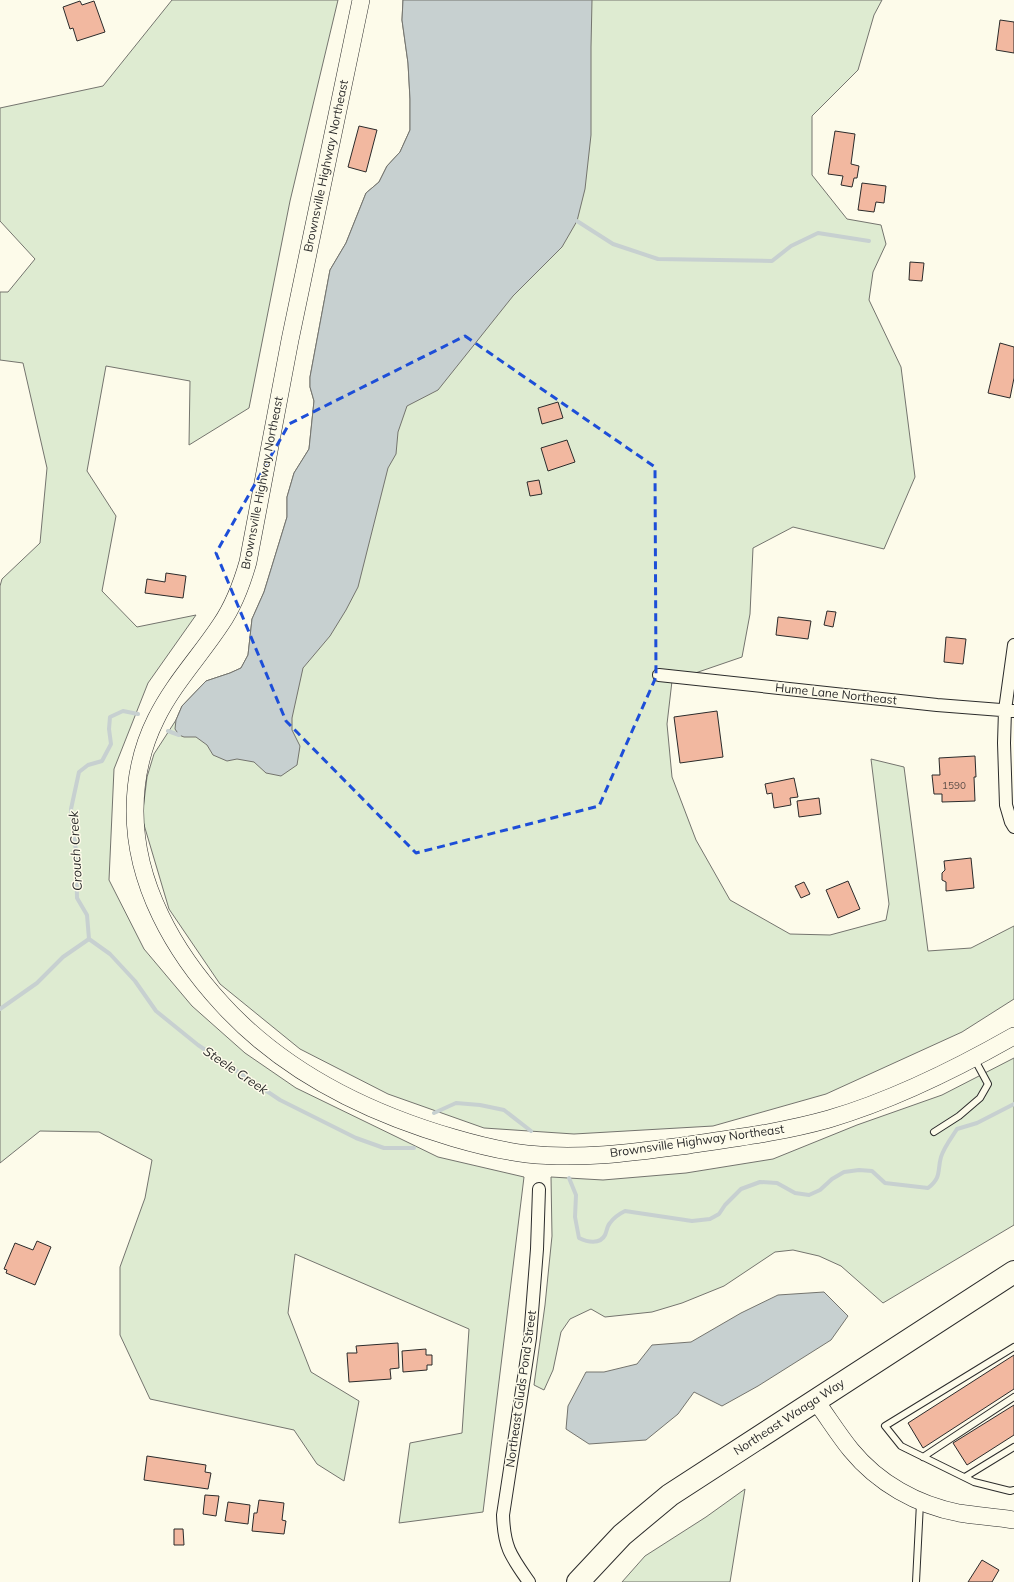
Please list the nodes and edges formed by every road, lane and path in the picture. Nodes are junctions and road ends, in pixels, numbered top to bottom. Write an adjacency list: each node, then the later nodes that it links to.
1 (361, 0): 7 (main road, Brownsville Highway Northeast)
2 (1014, 645): 4 (street)
3 (659, 675): 4 (street, Hume Lane Northeast)
4 (1010, 710): 5 (street)
5 (1014, 827)
6 (1014, 1036): 7 (main road, Brownsville Highway Northeast)
7 (975, 1058): 8 (lane)
8 (934, 1132)
9 (539, 1189): 20 (street, Northeast Gluds Pond Street)
10 (1014, 1272): 13 (highway, Northeast Waaga Way)
11 (1014, 1347): 15 (lane)
12 (1014, 1397): 15 (lane)
13 (815, 1400): 18 (main road); 21 (highway, Northeast Waaga Way)
14 (1014, 1447): 16 (lane)
15 (923, 1456): 16 (lane)
16 (965, 1477): 17 (lane)
17 (1014, 1490)
18 (921, 1502): 19 (main road); 22 (lane)
19 (1014, 1520)
20 (529, 1582)
21 (578, 1582)
22 (916, 1582)

